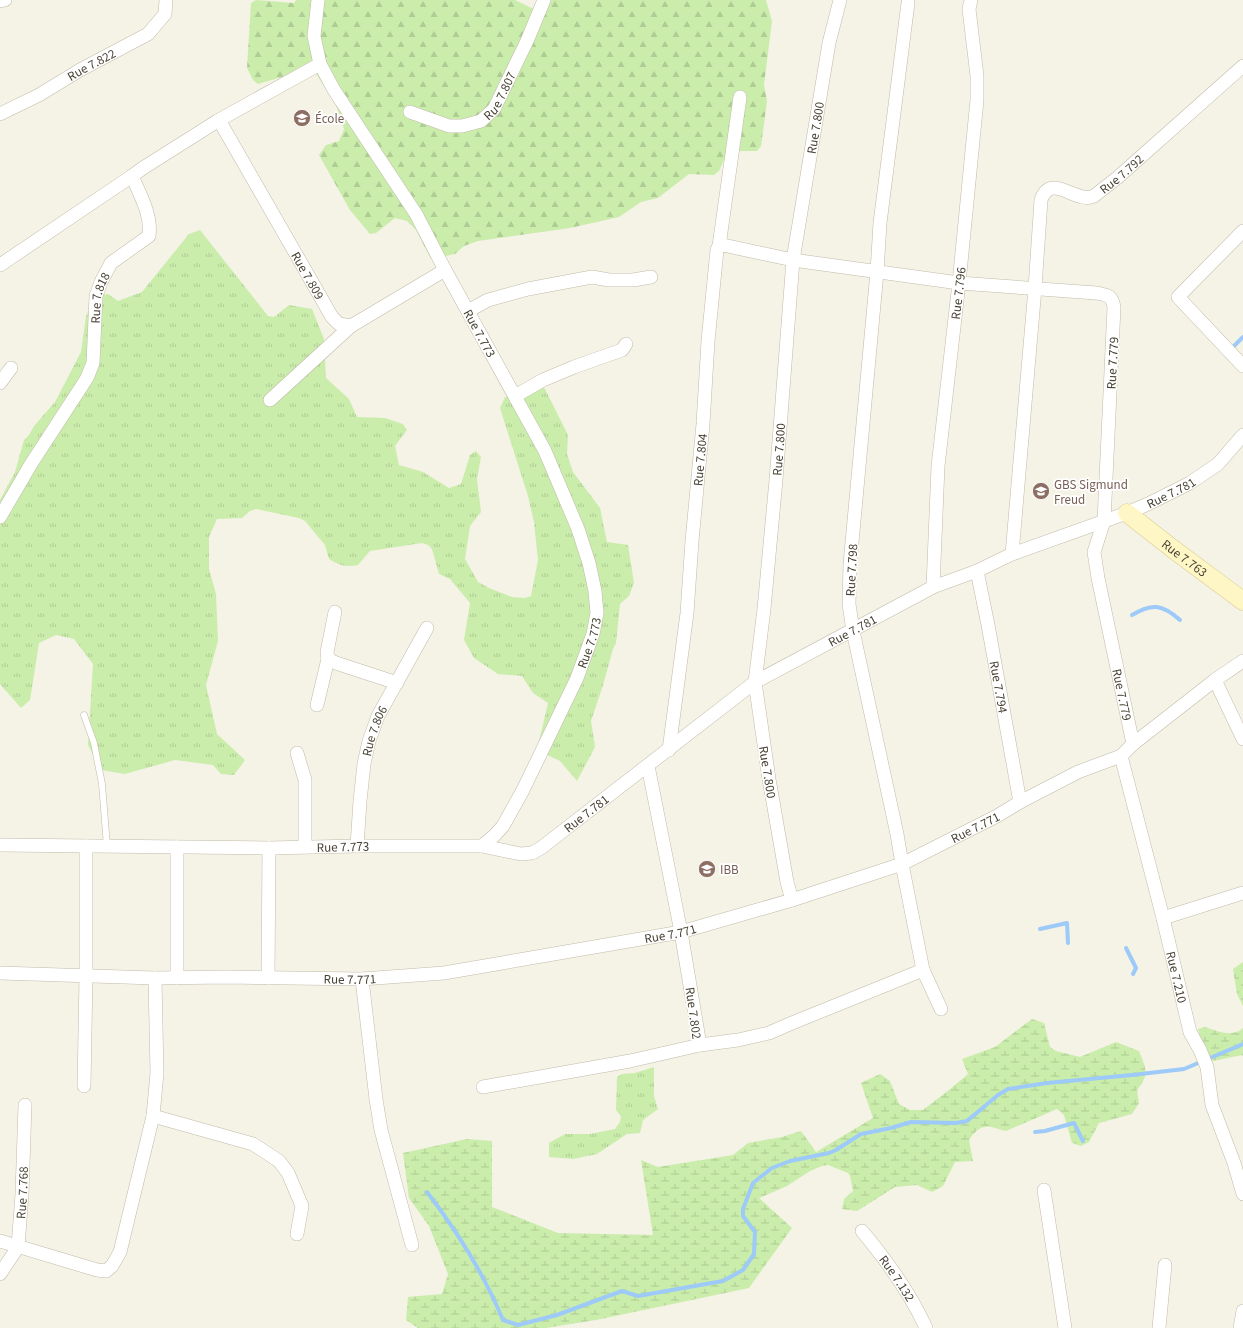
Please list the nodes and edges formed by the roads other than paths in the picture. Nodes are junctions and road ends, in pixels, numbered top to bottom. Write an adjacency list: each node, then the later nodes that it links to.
1 (5, 0): 7 (street)
2 (166, 0): 13 (street, Rue 7.822)
3 (318, 0): 9 (street, Rue 7.773)
4 (544, 0): 12 (street, Rue 7.807)
5 (840, 0): 18 (street, Rue 7.800)
6 (971, 0): 23 (street, Rue 7.796)
7 (0, 2)
8 (908, 3): 21 (street, Rue 7.798)
9 (320, 64): 14 (street); 20 (street, Rue 7.773)
10 (1243, 66): 24 (street, Rue 7.792)
11 (740, 97): 17 (street, Rue 7.804)
12 (410, 112)
13 (0, 114)
14 (219, 120): 15 (street); 26 (street, Rue 7.809)
15 (132, 176): 19 (street); 35 (street, Rue 7.818)
16 (1243, 231): 28 (street)
17 (719, 246): 18 (street); 53 (street, Rue 7.804)
18 (793, 260): 21 (street, Rue 7.779); 47 (street, Rue 7.800)
19 (0, 265)
20 (445, 270): 25 (street, Rue 7.773); 26 (street)
21 (877, 272): 23 (street, Rue 7.779); 43 (street, Rue 7.798)
22 (650, 277): 25 (street)
23 (959, 283): 24 (street, Rue 7.779); 39 (street, Rue 7.796)
24 (1035, 288): 36 (street, Rue 7.779); 37 (street)
25 (468, 311): 31 (street, Rue 7.773)
26 (351, 326): 32 (street)
27 (626, 344): 31 (street)
28 (1243, 366)
29 (11, 368): 30 (street)
30 (0, 382)
31 (515, 396): 62 (street, Rue 7.773)
32 (270, 400)
33 (1243, 435): 34 (street, Rue 7.781)
34 (1127, 513): 36 (street, Rue 7.781); 40 (street, Rue 7.763)
35 (0, 516)
36 (1104, 521): 37 (street, Rue 7.781); 52 (street, Rue 7.779)
37 (1012, 554): 38 (street, Rue 7.781)
38 (977, 572): 39 (street, Rue 7.781); 57 (street, Rue 7.794)
39 (933, 587): 43 (street, Rue 7.781)
40 (1243, 601)
41 (335, 612): 44 (street)
42 (427, 628): 48 (street, Rue 7.806)
43 (853, 631): 47 (street, Rue 7.781); 66 (street, Rue 7.798)
44 (328, 659): 48 (street); 49 (street)
45 (1243, 661): 46 (street, Rue 7.771)
46 (1215, 680): 51 (street); 52 (street, Rue 7.771)
47 (755, 682): 53 (street, Rue 7.781); 68 (street, Rue 7.800)
48 (397, 683): 61 (street, Rue 7.806)
49 (317, 705)
50 (84, 715): 60 (lane)
51 (1243, 739)
52 (1133, 744): 55 (street, Rue 7.771)
53 (669, 750): 56 (street, Rue 7.781)
54 (297, 753): 64 (street)
55 (1120, 756): 57 (street, Rue 7.771); 69 (street, Rue 7.210)
56 (648, 766): 62 (street, Rue 7.781); 70 (street, Rue 7.802)
57 (1020, 802): 66 (street, Rue 7.771)
58 (0, 845): 59 (street, Rue 7.773)
59 (86, 846): 60 (street, Rue 7.773); 73 (street)
60 (107, 846): 63 (street, Rue 7.773)
61 (357, 846): 62 (street, Rue 7.773); 64 (street, Rue 7.773)
62 (482, 846)
63 (177, 847): 65 (street, Rue 7.773); 75 (street)
64 (305, 847): 65 (street, Rue 7.773)
65 (269, 848): 76 (street)
66 (902, 864): 68 (street, Rue 7.771); 71 (street, Rue 7.798)
67 (1243, 893): 69 (street)
68 (792, 900): 70 (street, Rue 7.771)
69 (1163, 918): 85 (street, Rue 7.210)
70 (681, 932): 77 (street, Rue 7.771); 79 (street, Rue 7.802)
71 (924, 970): 78 (street, Rue 7.798); 79 (street)
72 (0, 973): 73 (street, Rue 7.771)
73 (86, 976): 74 (street, Rue 7.771); 80 (street)
74 (154, 978): 75 (street, Rue 7.771); 83 (street)
75 (177, 978): 76 (street, Rue 7.771)
76 (268, 978): 77 (street, Rue 7.771)
77 (362, 979): 90 (street)
78 (941, 1009)
79 (700, 1045): 81 (street, Rue 7.802)
80 (84, 1086)
81 (483, 1087)
82 (25, 1105): 89 (street, Rue 7.768)
83 (153, 1116): 87 (street); 89 (street)
84 (1044, 1190): 95 (street)
85 (1243, 1194)
86 (862, 1231): 94 (street, Rue 7.132)
87 (297, 1234)
88 (0, 1241): 89 (street)
89 (18, 1246): 92 (street, Rue 7.768)
90 (412, 1246)
91 (1165, 1265): 96 (street)
92 (0, 1274)
93 (1243, 1311): 97 (street)
94 (926, 1328)
95 (1064, 1328)
96 (1159, 1328)
97 (1240, 1328)

